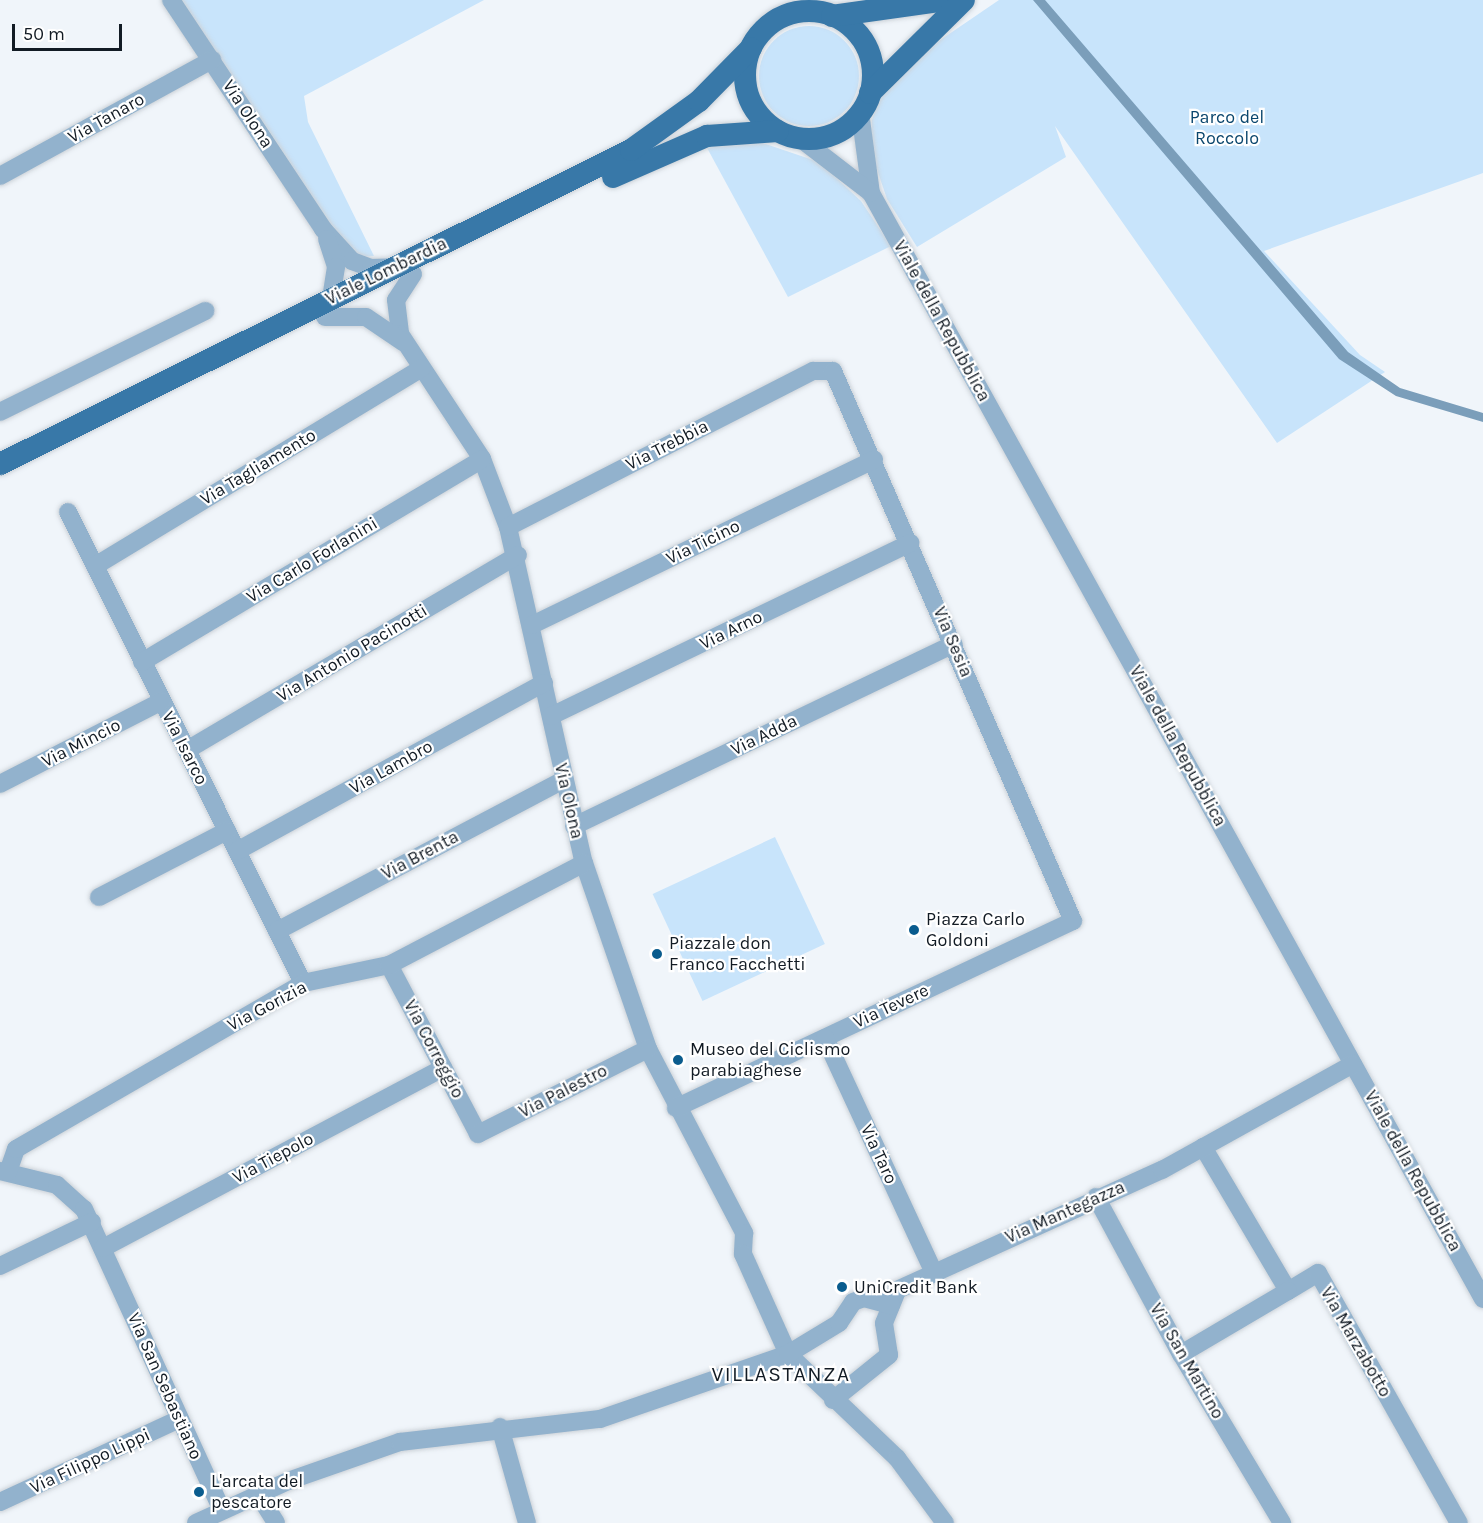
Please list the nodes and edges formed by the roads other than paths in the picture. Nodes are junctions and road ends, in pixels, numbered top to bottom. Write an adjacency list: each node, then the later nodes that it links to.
1 (171, 0): 6 (street, Via Olona)
2 (946, 0): 4 (main road)
3 (963, 0): 7 (main road)
4 (832, 16): 5 (main road); 7 (main road)
5 (751, 48): 8 (main road); 13 (main road, Viale Lombardia)
6 (212, 60): 10 (street, Via Tanaro); 12 (street, Via Olona)
7 (865, 103): 9 (main road); 11 (street)
8 (778, 131): 9 (main road); 13 (main road, Viale Lombardia)
9 (801, 139): 11 (street)
10 (0, 176)
11 (871, 193): 49 (street, Viale della Repubblica)
12 (322, 230): 13 (street, Via Olona); 14 (street, Via Olona)
13 (404, 270): 14 (main road, Viale Lombardia); 16 (street, Via Olona)
14 (328, 307): 16 (street, Via Olona); 22 (main road, Viale Lombardia); 23 (main road, Viale Lombardia)
15 (205, 311): 19 (street)
16 (406, 345): 17 (street, Via Olona)
17 (422, 368): 20 (street, Via Olona); 28 (street, Via Tagliamento)
18 (827, 368): 21 (street, Via Sesia); 25 (street, Via Trebbia)
19 (0, 412)
20 (482, 459): 25 (street, Via Olona); 31 (street, Via Carlo Forlanini)
21 (874, 460): 26 (street, Via Sesia); 29 (street, Via Ticino)
22 (0, 464)
23 (0, 469)
24 (68, 512): 28 (street, Via Isarco)
25 (508, 527): 27 (street, Via Olona)
26 (910, 543): 30 (street, Via Sesia); 34 (street, Via Arno)
27 (518, 555): 29 (street, Via Olona); 35 (street, Via Antonio Pacinotti)
28 (95, 566): 31 (street, Via Isarco)
29 (532, 625): 32 (street, Via Olona)
30 (954, 644): 38 (street, Via Adda); 43 (street, Via Sesia)
31 (142, 662): 33 (street, Via Isarco)
32 (544, 683): 34 (street, Via Olona); 40 (street, Via Lambro)
33 (162, 701): 35 (street, Via Isarco); 37 (street, Via Mincio)
34 (551, 716): 36 (street, Via Olona)
35 (187, 750): 39 (street, Via Isarco)
36 (563, 780): 38 (street, Via Olona); 44 (street, Via Brenta)
37 (0, 784)
38 (574, 826): 41 (street, Via Olona)
39 (227, 831): 40 (street, Via Isarco); 42 (street)
40 (237, 850): 44 (street, Via Isarco)
41 (584, 863): 45 (street, Via Gorizia); 48 (street, Via Olona)
42 (99, 897)
43 (1073, 921): 47 (street, Via Tevere)
44 (277, 931): 46 (street, Via Isarco)
45 (390, 964): 46 (street, Via Gorizia); 50 (street, Via Correggio)
46 (303, 983): 54 (street, Via Gorizia)
47 (825, 1038): 51 (street, Via Tevere); 59 (street, Via Taro)
48 (648, 1049): 51 (street, Via Olona); 52 (street, Via Palestro)
49 (1353, 1064): 53 (street, Via Mantegazza); 61 (street, Viale della Repubblica)
50 (444, 1068): 52 (street, Via Correggio); 57 (street, Via Tiepolo)
51 (676, 1108): 63 (street, Via Olona)
52 (478, 1134)
53 (1203, 1147): 55 (street, Via Mantegazza); 60 (street)
54 (4, 1172): 56 (street, Via San Sebastiano)
55 (1096, 1197): 59 (street, Via Mantegazza); 64 (street, Via San Martino)
56 (92, 1222): 57 (street, Via San Sebastiano); 58 (street)
57 (103, 1248): 66 (street, Via San Sebastiano)
58 (0, 1266)
59 (933, 1271): 62 (street, Via Mantegazza)
60 (1288, 1291): 64 (street); 76 (street, Via Marzabotto)
61 (1483, 1299)
62 (891, 1305): 63 (street); 65 (street, Via Mantegazza)
63 (788, 1354): 65 (street); 67 (street)
64 (1181, 1354): 75 (street, Via San Martino)
65 (833, 1400): 74 (street)
66 (180, 1419): 69 (street, Via Filippo Lippi); 70 (street, Via San Sebastiano)
67 (500, 1427): 68 (street); 73 (street)
68 (258, 1494): 70 (street); 72 (street)
69 (0, 1503)
70 (222, 1510): 71 (street)
71 (196, 1523)
72 (276, 1523)
73 (527, 1523)
74 (945, 1523)
75 (1282, 1523)
76 (1459, 1523)

